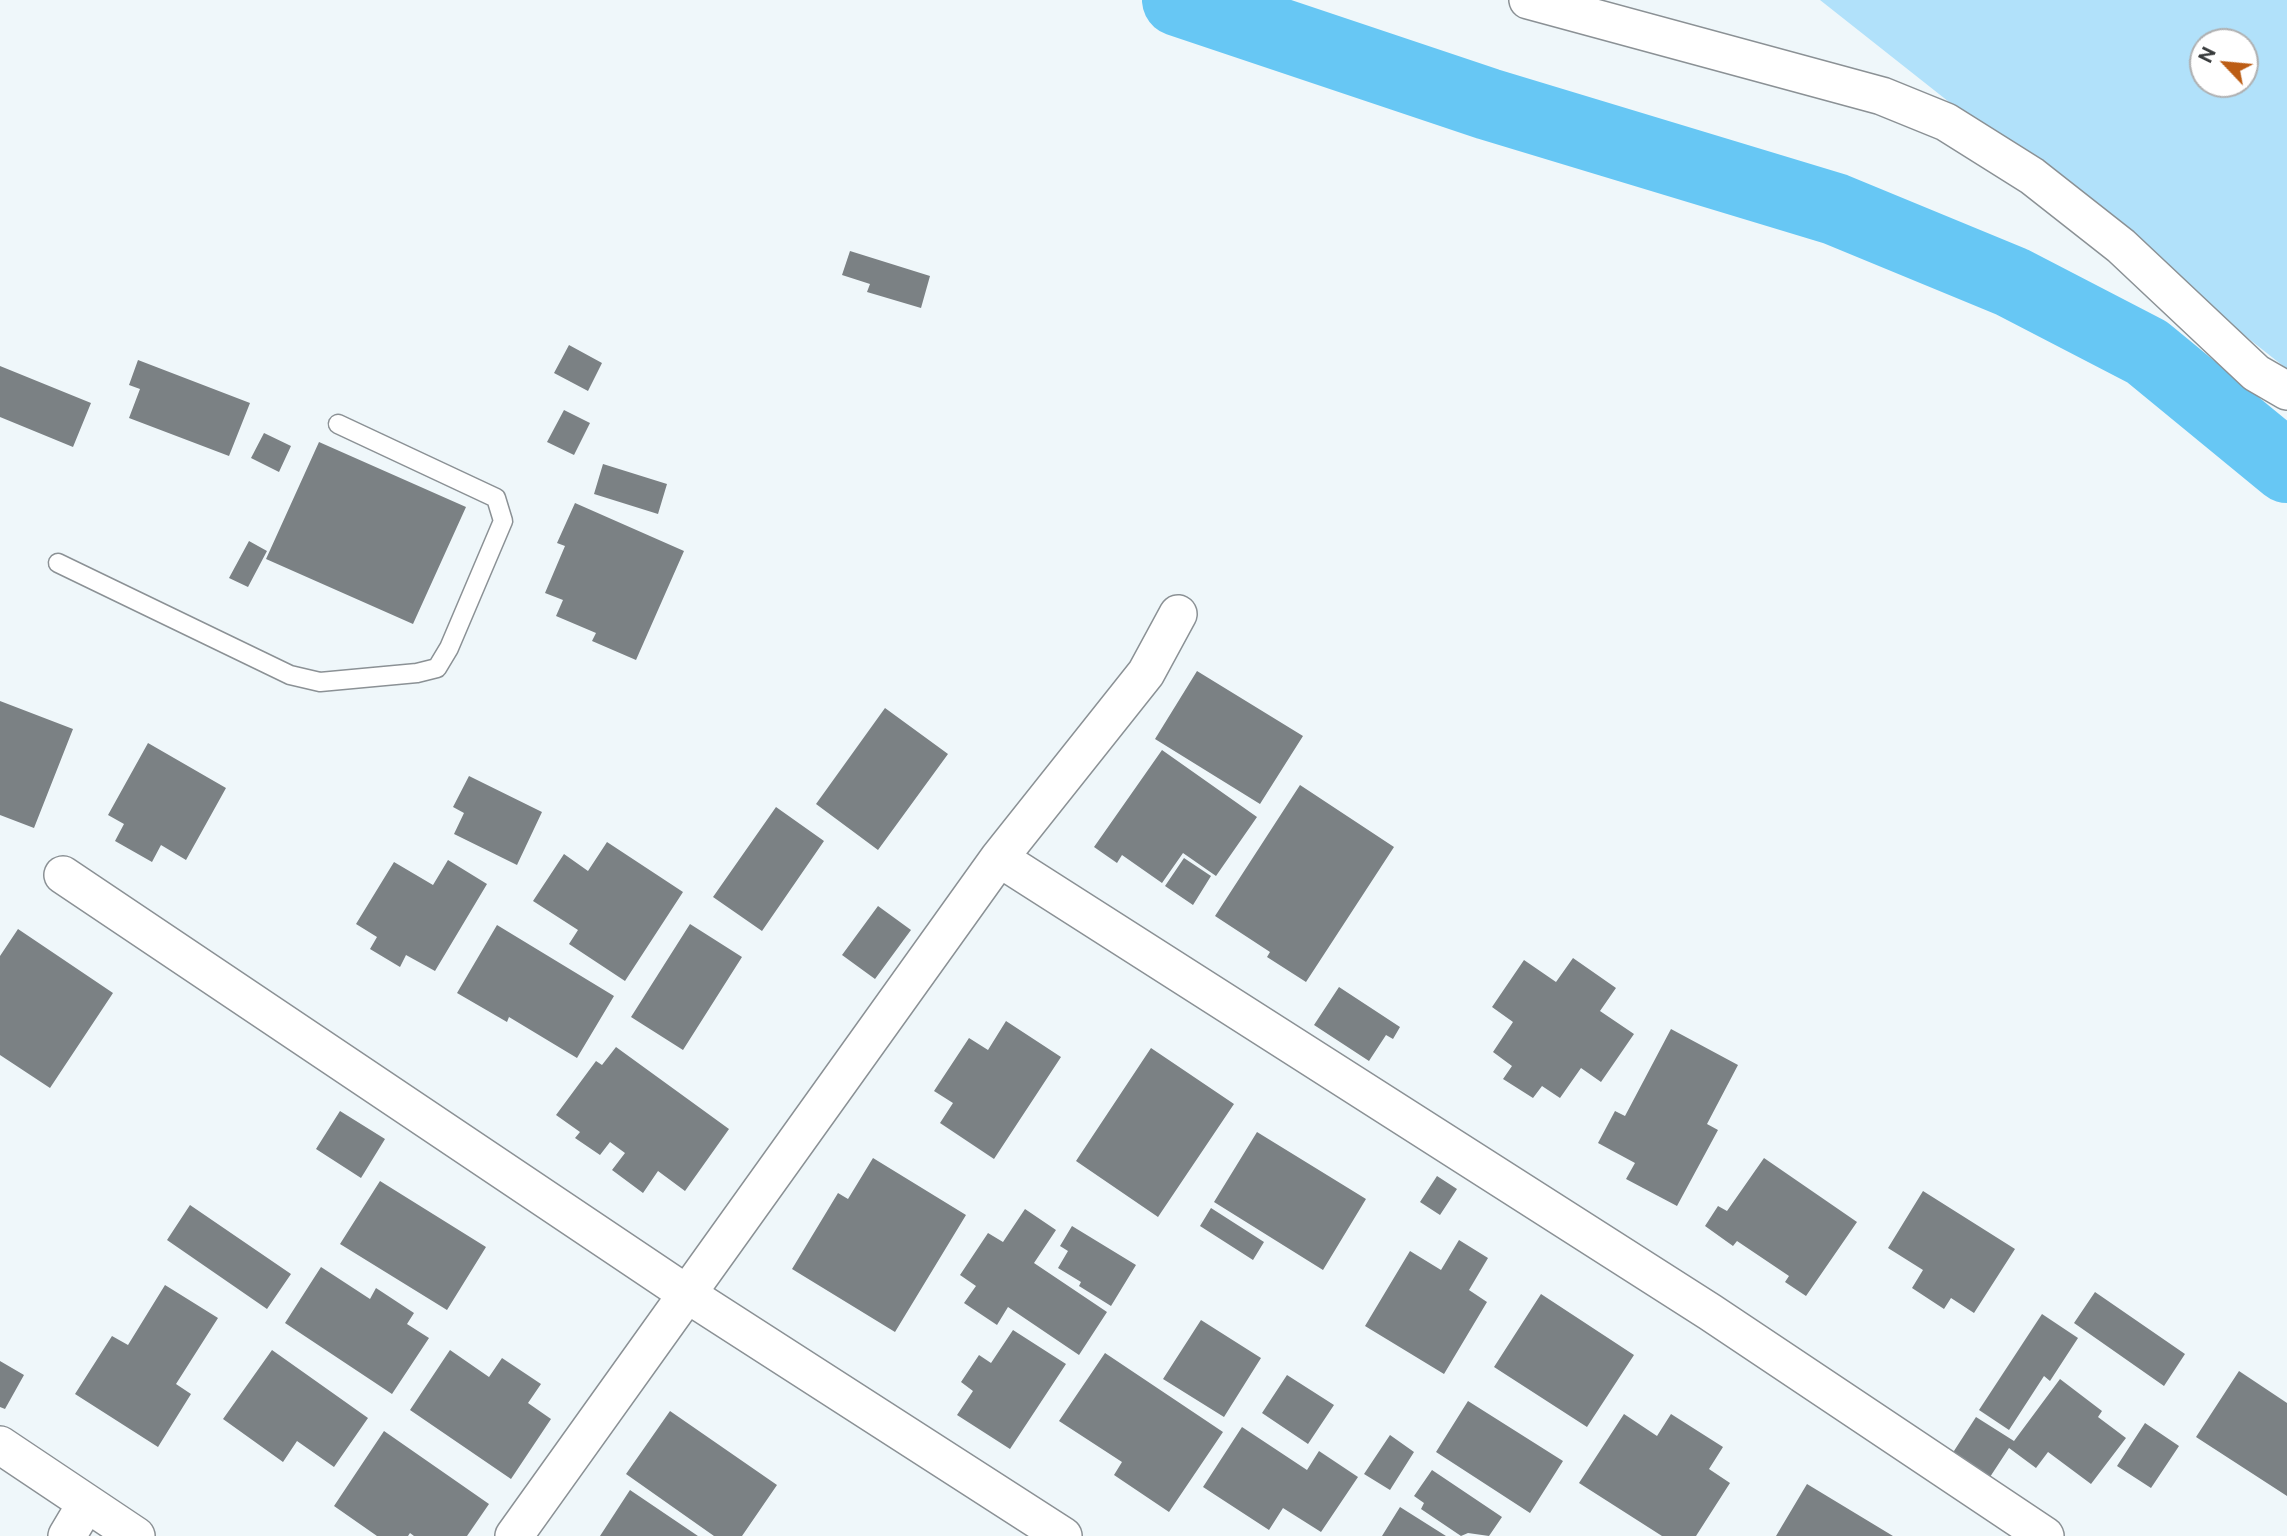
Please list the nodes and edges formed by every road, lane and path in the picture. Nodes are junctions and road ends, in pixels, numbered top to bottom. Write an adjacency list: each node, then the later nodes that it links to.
1 (1528, 0): 2 (street)
2 (2287, 391)
3 (338, 424): 4 (lane)
4 (58, 564)
5 (1178, 614): 6 (street)
6 (999, 859): 8 (street); 15 (street)
7 (63, 875): 8 (street)
8 (687, 1294): 13 (street); 14 (street)
9 (0, 1445): 10 (street)
10 (86, 1504): 11 (street); 12 (street)
11 (67, 1536)
12 (136, 1536)
13 (514, 1536)
14 (1063, 1536)
15 (2045, 1536)

